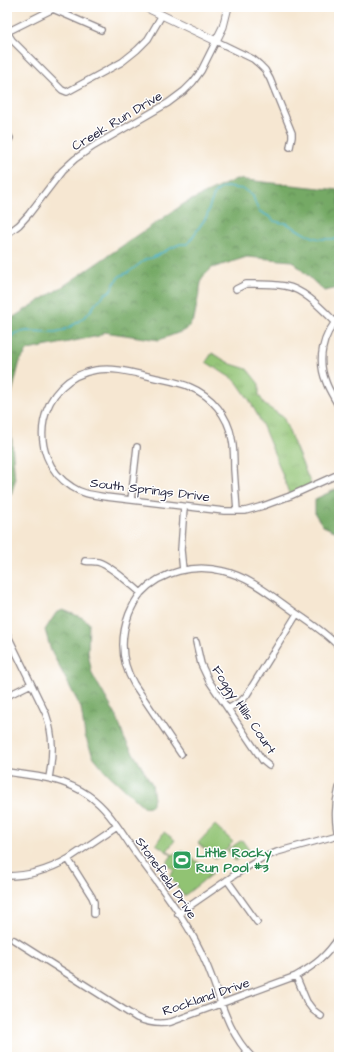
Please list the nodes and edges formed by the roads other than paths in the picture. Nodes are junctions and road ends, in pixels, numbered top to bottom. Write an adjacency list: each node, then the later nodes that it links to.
1 (145, 7): 3 (street)
2 (228, 7): 6 (street)
3 (162, 15): 5 (street); 6 (street)
4 (101, 30): 5 (street)
5 (7, 32)
6 (216, 41): 9 (street); 10 (street, Creek Run Drive)
7 (7, 133): 8 (street)
8 (7, 143)
9 (290, 147)
10 (7, 234)
11 (236, 290): 12 (street)
12 (337, 320): 13 (street)
13 (339, 407)
14 (137, 447): 16 (street)
15 (339, 474): 18 (street, South Springs Drive)
16 (131, 500): 17 (street, South Springs Drive); 18 (street, South Springs Drive)
17 (184, 506): 18 (street, South Springs Drive); 20 (street)
18 (237, 511)
19 (85, 562): 21 (street)
20 (182, 570): 21 (street); 22 (street)
21 (141, 593): 29 (street)
22 (297, 614): 25 (street); 28 (street)
23 (7, 634): 26 (street)
24 (196, 642): 28 (street, Foggy Hills Court)
25 (339, 647)
26 (31, 684): 27 (street); 32 (street)
27 (7, 696)
28 (228, 710): 30 (street, Foggy Hills Court)
29 (181, 754)
30 (269, 766)
31 (7, 772): 32 (street, Stonefield Drive)
32 (49, 778): 34 (street, Stonefield Drive)
33 (339, 788): 35 (street)
34 (117, 826): 36 (street); 40 (street, Stonefield Drive)
35 (338, 836): 38 (street)
36 (68, 859): 37 (street); 39 (street)
37 (7, 876)
38 (227, 880): 40 (street); 41 (street)
39 (94, 914)
40 (178, 914): 45 (street, Stonefield Drive)
41 (257, 922)
42 (339, 937): 44 (street, Rockland Drive)
43 (14, 940): 45 (street, Rockland Drive)
44 (296, 976): 45 (street, Rockland Drive); 46 (street)
45 (222, 1004): 47 (street, Stonefield Drive)
46 (321, 1016)
47 (248, 1056)

